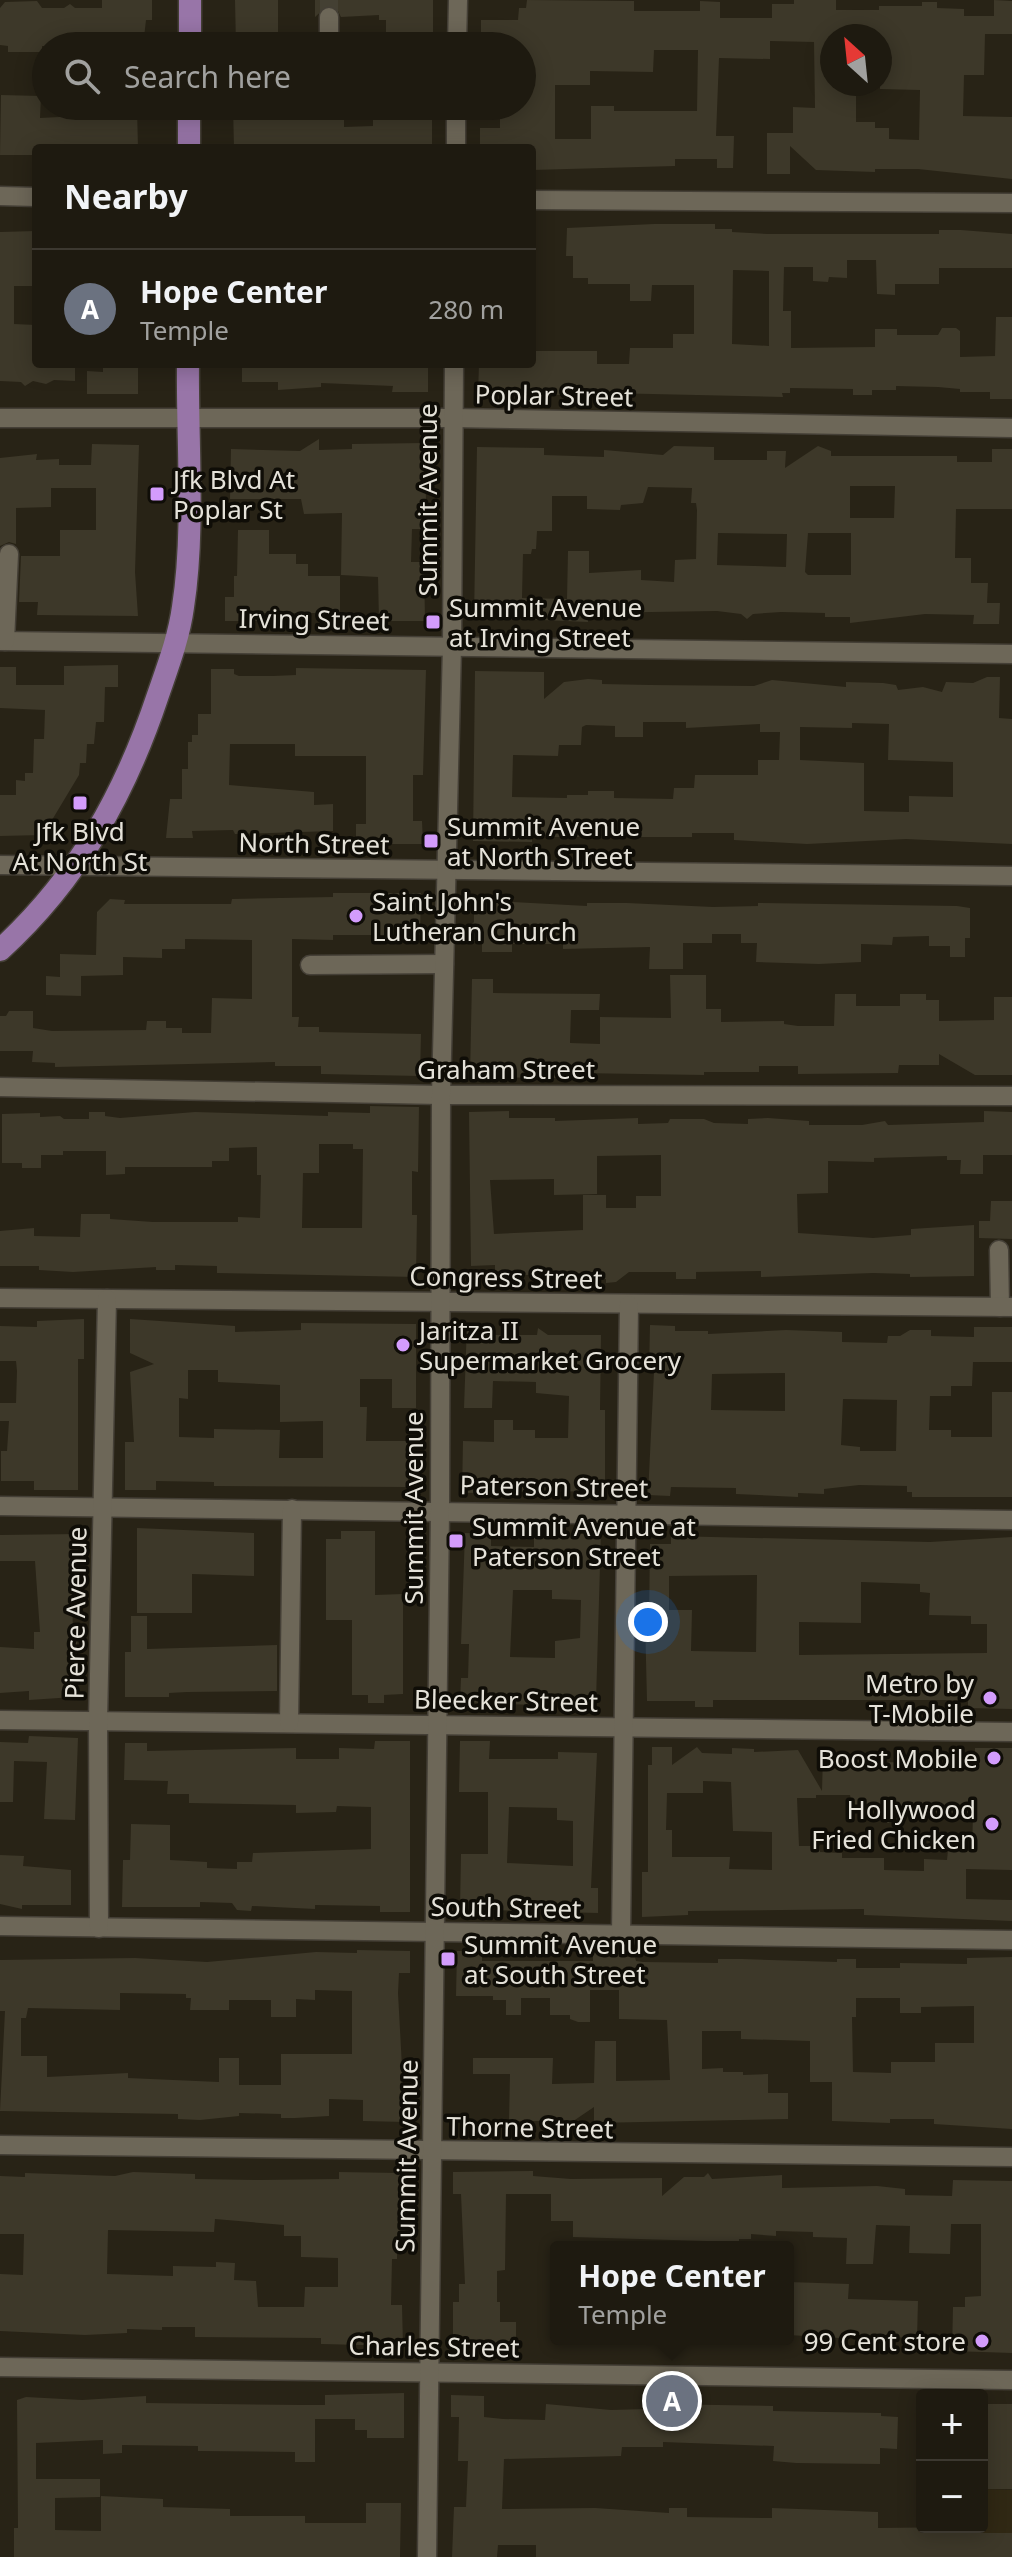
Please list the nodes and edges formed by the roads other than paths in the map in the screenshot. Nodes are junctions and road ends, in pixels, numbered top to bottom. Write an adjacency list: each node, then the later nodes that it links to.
1 (190, 0): 4 (main road)
2 (458, 0): 6 (street)
3 (329, 17): 5 (street)
4 (190, 32)
5 (329, 32)
6 (457, 32)
7 (189, 120): 9 (main road)
8 (456, 120): 10 (street)
9 (189, 144)
10 (456, 144)
11 (0, 196): 12 (street)
12 (32, 197)
13 (536, 200): 14 (street)
14 (1012, 203)
15 (188, 368): 18 (main road)
16 (454, 368): 19 (street, Summit Avenue)
17 (0, 418): 18 (street, Poplar Street)
18 (187, 418): 19 (street, Poplar Street); 23 (main road)
19 (453, 418): 20 (street, Poplar Street); 24 (street, Summit Avenue)
20 (1012, 428)
21 (9, 554): 22 (street)
22 (2, 641): 23 (street, Irving Street)
23 (175, 643): 24 (street, Irving Street); 27 (main road)
24 (452, 646): 25 (street, Irving Street); 28 (street, Summit Avenue)
25 (1012, 654)
26 (0, 865): 27 (street, North Street)
27 (76, 866): 28 (street, North Street); 30 (main road)
28 (446, 871): 29 (street, North Street); 31 (street, Summit Avenue)
29 (1012, 876)
30 (0, 950)
31 (444, 964): 32 (street); 34 (street, Summit Avenue)
32 (310, 965)
33 (0, 1087): 34 (street, Graham Street)
34 (441, 1095): 35 (street, Graham Street); 39 (street, Summit Avenue)
35 (1012, 1096)
36 (999, 1250): 41 (street)
37 (0, 1298): 38 (street, Congress Street)
38 (107, 1299): 39 (street, Congress Street); 43 (street, Pierce Avenue)
39 (440, 1301): 40 (street, Congress Street); 45 (street, Summit Avenue)
40 (629, 1305): 41 (street, Congress Street); 46 (street)
41 (1006, 1307)
42 (0, 1506): 43 (street, Paterson Street)
43 (103, 1507): 44 (street, Paterson Street); 49 (street, Pierce Avenue)
44 (292, 1509): 45 (street, Paterson Street); 50 (street)
45 (440, 1511): 46 (street, Paterson Street); 51 (street, Summit Avenue)
46 (626, 1512): 47 (street, Paterson Street); 52 (street)
47 (1012, 1520)
48 (0, 1720): 49 (street, Bleecker Street)
49 (98, 1721): 50 (street, Bleecker Street); 55 (street, Pierce Avenue)
50 (289, 1723): 51 (street, Bleecker Street)
51 (437, 1725): 52 (street, Bleecker Street); 56 (street, Summit Avenue)
52 (622, 1728): 53 (street, Bleecker Street); 57 (street)
53 (1012, 1732)
54 (0, 1926): 55 (street, South Street)
55 (99, 1928): 56 (street, South Street)
56 (434, 1933): 57 (street, South Street); 60 (street, Summit Avenue)
57 (621, 1935): 58 (street, South Street)
58 (1012, 1940)
59 (0, 2145): 60 (street, Thorne Street)
60 (432, 2152): 61 (street, Thorne Street); 63 (street, Summit Avenue)
61 (1012, 2157)
62 (0, 2367): 63 (street, Charles Street)
63 (429, 2372): 64 (street, Charles Street); 65 (street, Summit Avenue)
64 (1012, 2380)
65 (427, 2557)

